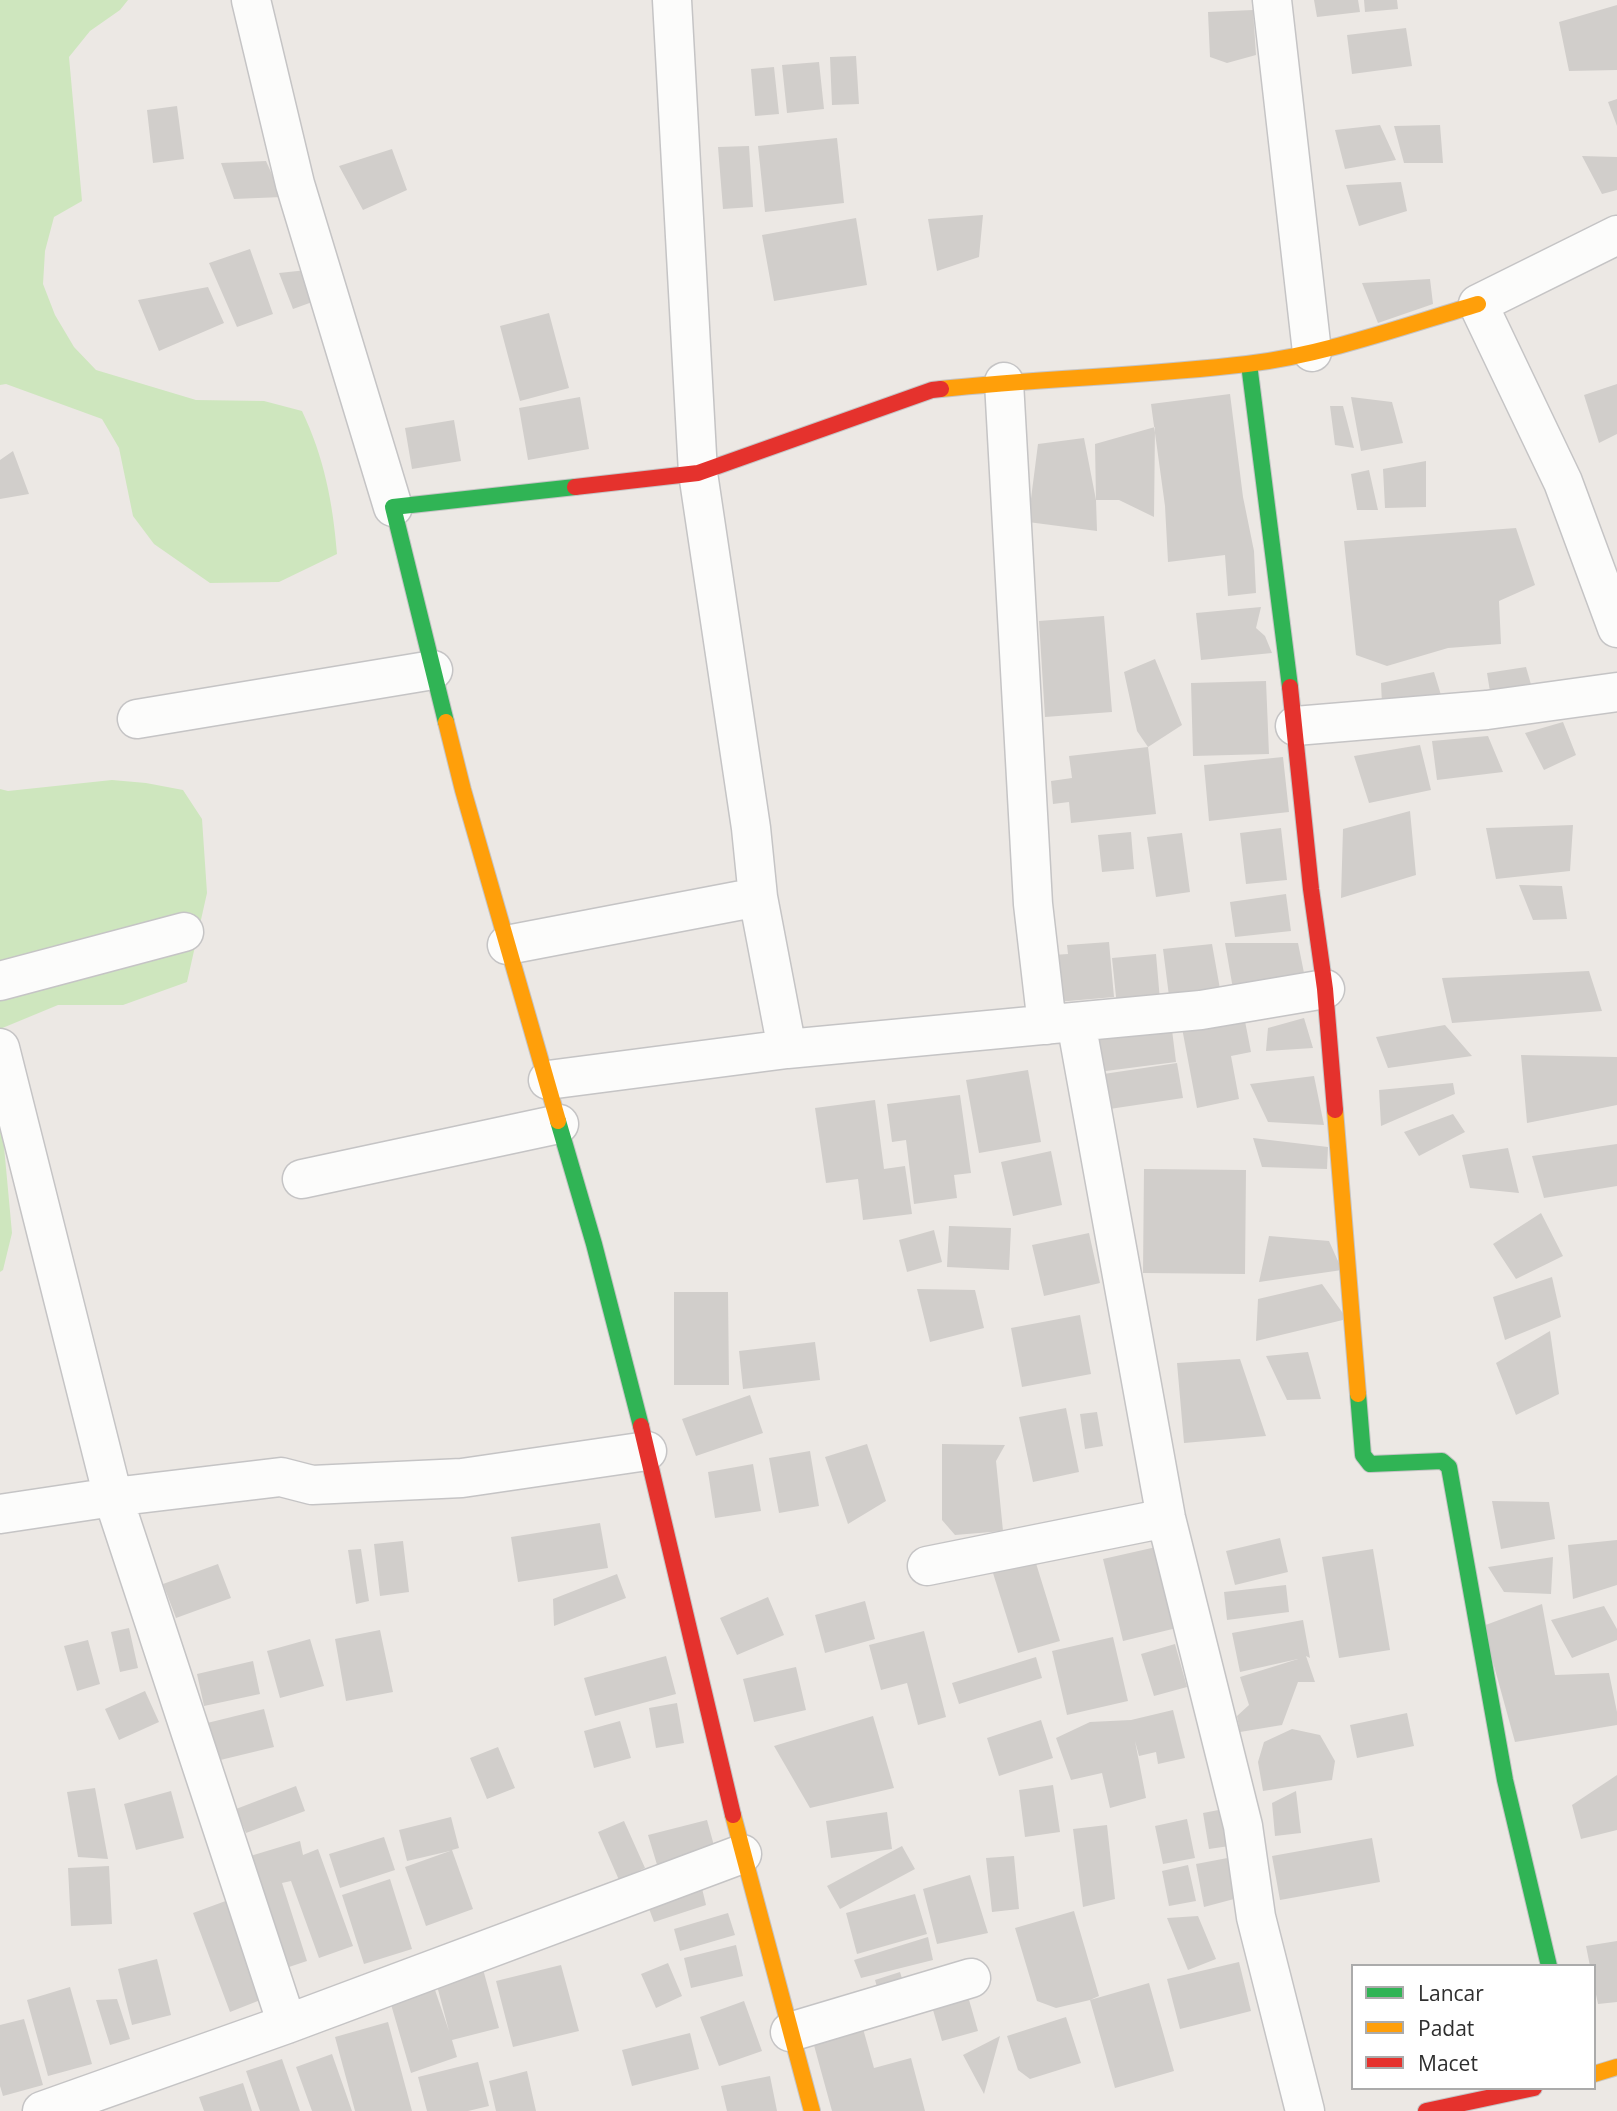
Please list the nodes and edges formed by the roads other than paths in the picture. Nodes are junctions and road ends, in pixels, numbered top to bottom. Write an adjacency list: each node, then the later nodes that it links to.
1 (251, 0): 10 (street)
2 (671, 0): 9 (street)
3 (1272, 0): 6 (street)
4 (1617, 235): 5 (street)
5 (1478, 303): 6 (street); 11 (street)
6 (1312, 352): 7 (street)
7 (1250, 364): 8 (street); 15 (street)
8 (1004, 382): 9 (street); 21 (street)
9 (698, 473): 10 (street); 16 (street)
10 (393, 508): 12 (street)
11 (1617, 628)
12 (433, 670): 14 (street); 18 (street)
13 (1617, 692): 15 (street)
14 (137, 719)
15 (1295, 726): 20 (street)
16 (758, 897): 18 (street); 23 (street)
17 (184, 932): 19 (street)
18 (507, 945): 24 (street)
19 (0, 981)
20 (1325, 989): 21 (street); 33 (street)
21 (1062, 1023): 23 (street); 30 (street)
22 (0, 1048): 28 (street)
23 (787, 1049): 24 (street)
24 (548, 1080): 25 (street)
25 (559, 1124): 26 (street); 27 (street)
26 (302, 1180)
27 (647, 1451): 28 (street); 32 (street)
28 (113, 1497): 29 (street); 35 (street)
29 (0, 1514)
30 (1166, 1518): 31 (street); 42 (street)
31 (927, 1566)
32 (742, 1854): 35 (street); 36 (street)
33 (1549, 1964)
34 (971, 1978): 36 (street)
35 (287, 2024): 40 (street)
36 (790, 2032): 41 (street)
37 (1617, 2067): 38 (street)
38 (1596, 2073)
39 (1525, 2090): 43 (street)
40 (42, 2111)
41 (812, 2111)
42 (1305, 2111)
43 (1426, 2111)

